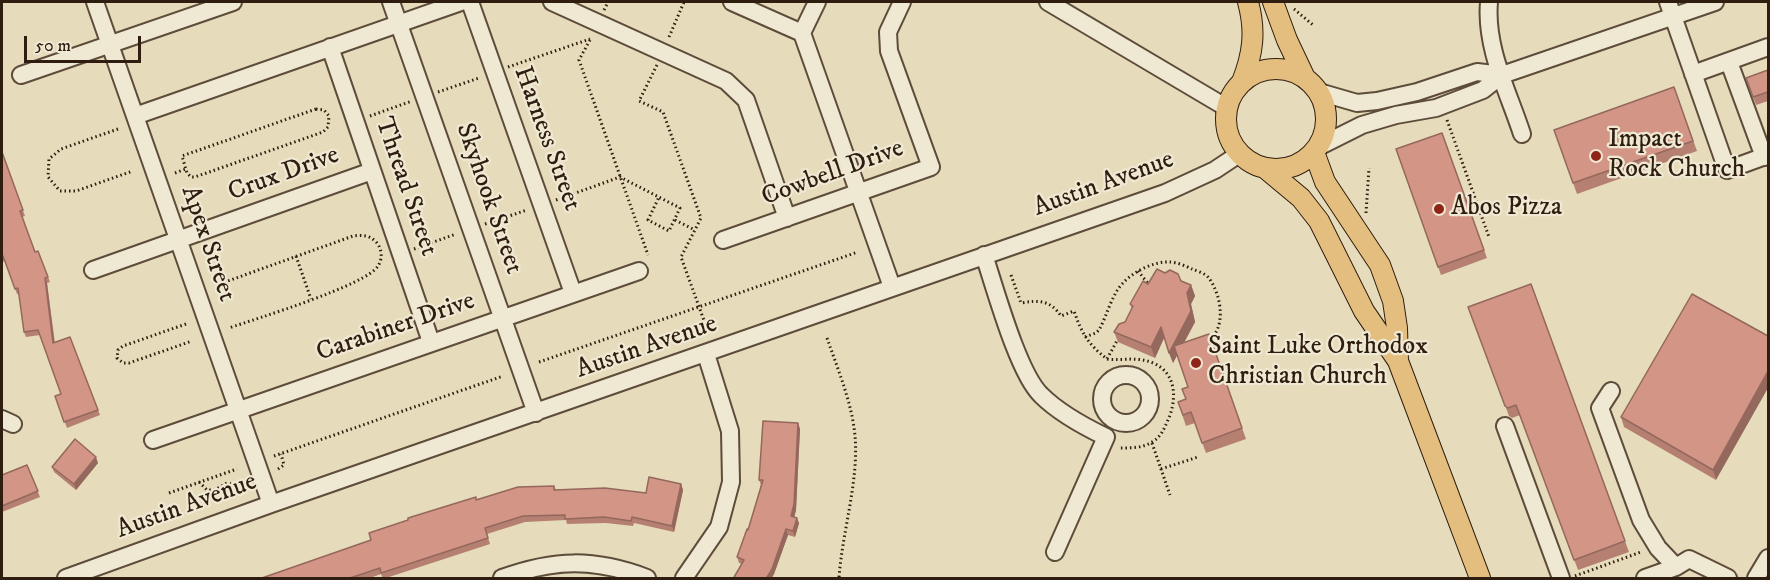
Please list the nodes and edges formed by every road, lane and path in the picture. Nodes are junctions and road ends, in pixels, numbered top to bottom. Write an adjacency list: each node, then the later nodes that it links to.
1 (95, 2): 23 (street, Apex Street)
2 (234, 2): 23 (street)
3 (391, 2): 18 (street, Skyhook Street)
4 (461, 2): 18 (street)
5 (470, 2): 28 (street, Harness Street)
6 (552, 2): 19 (street)
7 (608, 2): 19 (path)
8 (684, 2): 26 (path)
9 (732, 2): 21 (street)
10 (817, 2): 21 (street)
11 (902, 2): 52 (street, Cowbell Drive)
12 (1048, 2): 35 (street)
13 (1248, 2): 32 (main road)
14 (1490, 2): 31 (street)
15 (1714, 2): 17 (street)
16 (1281, 3): 20 (path); 33 (main road)
17 (1670, 9): 29 (street); 31 (street)
18 (399, 23): 24 (street); 34 (street, Skyhook Street)
19 (599, 23): 22 (path); 26 (street)
20 (1313, 25)
21 (802, 33): 52 (street)
22 (590, 39): 28 (path); 51 (path)
23 (110, 45): 30 (street); 36 (street, Apex Street)
24 (330, 47): 36 (street); 37 (street, Thread Street)
25 (1768, 47): 27 (street)
26 (663, 52): 55 (street); 58 (path)
27 (1729, 62): 29 (street); 44 (street)
28 (495, 72): 34 (path); 54 (street, Harness Street)
29 (1693, 74): 44 (street)
30 (21, 75)
31 (1502, 75): 33 (street); 41 (street); 42 (street)
32 (1242, 82): 33 (main road); 35 (main road)
33 (1312, 85): 42 (main road)
34 (425, 97): 37 (path); 57 (street, Skyhook Street)
35 (1227, 108): 43 (main road)
36 (135, 116): 61 (street, Apex Street)
37 (354, 120): 39 (path); 49 (street, Thread Street)
38 (1447, 120): 59 (path)
39 (329, 122): 47 (path); 47 (path)
40 (118, 129): 48 (path)
41 (1522, 134)
42 (1316, 150): 45 (main road); 60 (main road)
43 (1239, 154): 45 (main road); 66 (street, Austin Avenue)
44 (1766, 156)
45 (1265, 168): 91 (main road)
46 (1370, 168): 60 (path)
47 (186, 169): 50 (path)
48 (133, 171)
49 (372, 171): 61 (street, Crux Drive); 64 (street, Thread Street)
50 (175, 173)
51 (620, 177): 53 (path); 54 (path); 65 (path)
52 (858, 193): 55 (street, Cowbell Drive); 73 (street)
53 (659, 197): 56 (path); 56 (path)
54 (542, 204): 57 (path); 75 (street, Harness Street)
55 (787, 218): 62 (street, Cowbell Drive)
56 (674, 220): 58 (path)
57 (471, 229): 64 (path); 79 (street, Skyhook Street)
58 (695, 230): 78 (path)
59 (1489, 237)
60 (1364, 238): 91 (main road)
61 (178, 239): 69 (street, Crux Drive); 95 (street, Apex Street)
62 (723, 240)
63 (858, 252): 78 (path)
64 (401, 253): 68 (path); 88 (street, Thread Street)
65 (648, 255)
66 (984, 255): 73 (street, Austin Avenue); 99 (street)
67 (296, 256): 68 (path); 76 (path); 77 (path)
68 (381, 260): 76 (path)
69 (93, 270)
70 (639, 271): 75 (street, Carabiner Drive)
71 (1138, 271): 74 (path); 85 (path); 86 (path)
72 (1011, 274): 85 (path)
73 (892, 287): 89 (street, Austin Avenue)
74 (1147, 291)
75 (573, 293): 79 (street, Carabiner Drive)
76 (311, 299): 82 (path)
77 (219, 300)
78 (699, 307): 81 (path); 92 (path)
79 (503, 318): 88 (street, Carabiner Drive); 96 (street, Skyhook Street)
80 (186, 324): 87 (path)
81 (706, 326)
82 (229, 328)
83 (1122, 332): 90 (path)
84 (828, 338): 123 (path)
85 (1085, 338): 90 (path)
86 (1208, 340)
87 (192, 341)
88 (431, 342): 95 (street, Carabiner Drive)
89 (705, 354): 96 (street, Austin Avenue); 122 (street)
90 (1107, 359): 101 (path)
91 (1398, 361): 124 (main road)
92 (539, 362)
93 (503, 376): 103 (path)
94 (1611, 391): 117 (street)
95 (238, 410): 100 (street, Carabiner Drive); 113 (street, Apex Street)
96 (536, 413): 113 (street, Austin Avenue)
97 (1114, 420): 99 (street)
98 (1505, 426): 125 (street)
99 (1106, 437): 114 (street)
100 (153, 440)
101 (1152, 442): 102 (path); 107 (path)
102 (1120, 448)
103 (280, 454): 104 (path); 106 (path)
104 (274, 456)
105 (1198, 457): 107 (path)
106 (278, 469)
107 (1161, 469): 112 (path)
108 (237, 470): 109 (path)
109 (199, 483): 110 (path); 111 (path)
110 (244, 487)
111 (169, 493)
112 (1170, 495)
113 (271, 504): 119 (street, Austin Avenue)
114 (1054, 552)
115 (1641, 552): 118 (path)
116 (1768, 558): 128 (street)
117 (1676, 567): 126 (street); 127 (street)
118 (1570, 578)
119 (66, 579)
120 (501, 579): 121 (street)
121 (647, 579)
122 (684, 579)
123 (838, 579)
124 (1480, 579)
125 (1561, 579)
126 (1645, 579)
127 (1728, 579)
128 (1756, 579)

